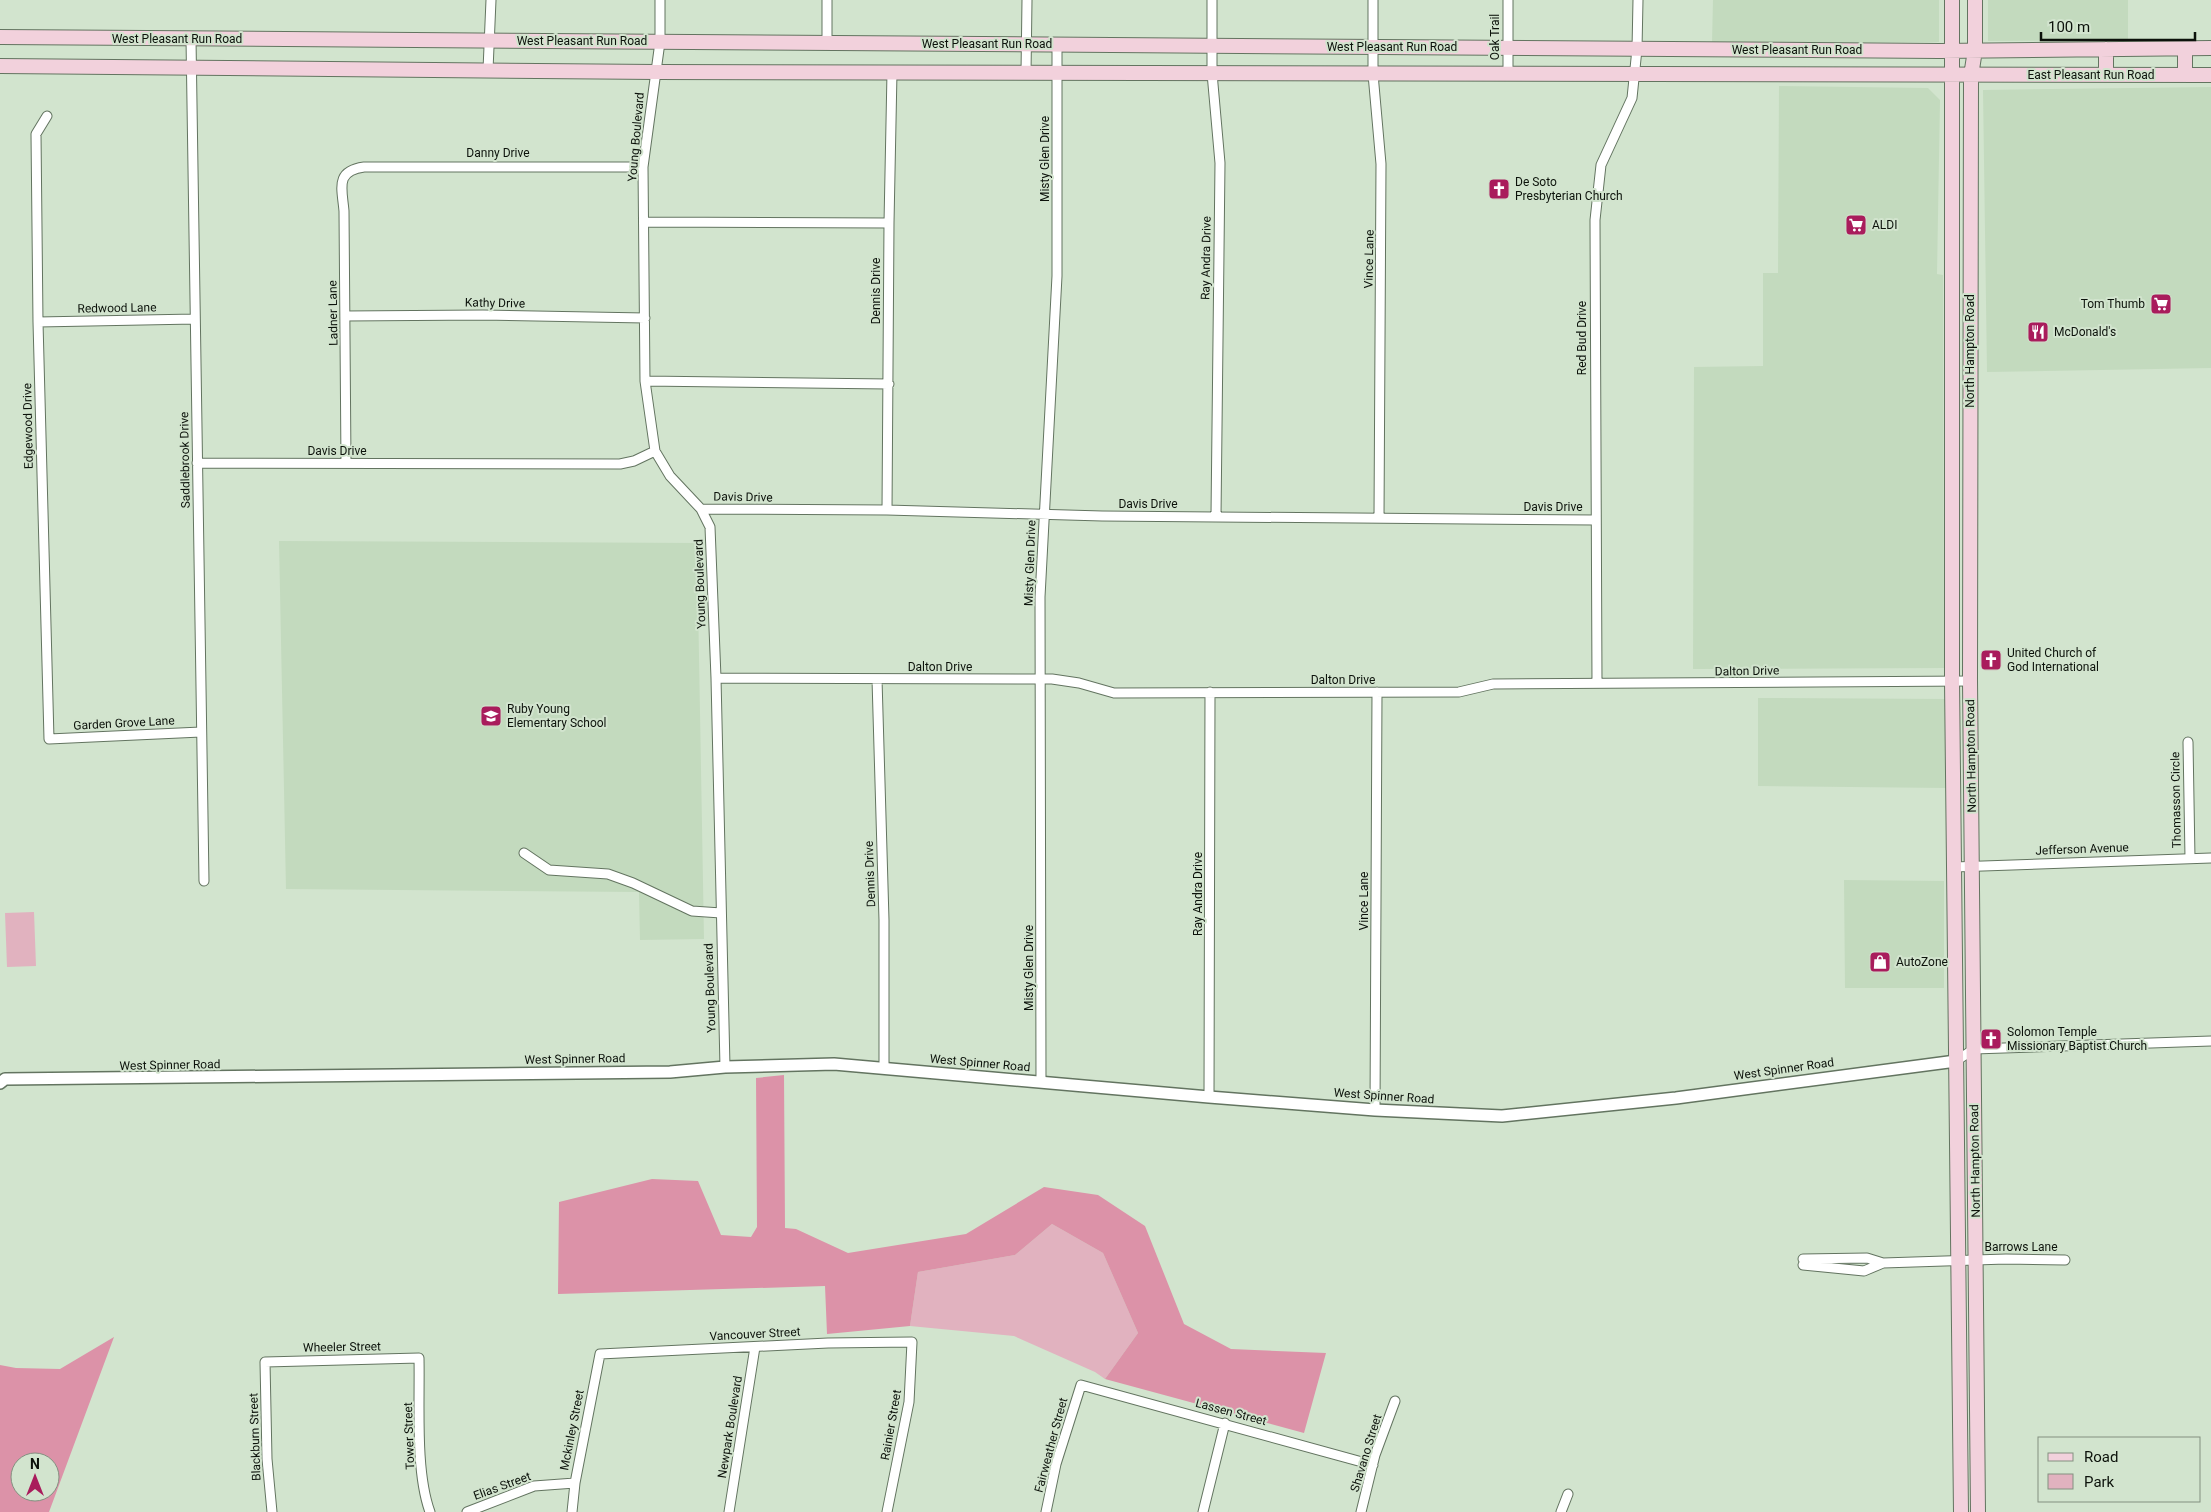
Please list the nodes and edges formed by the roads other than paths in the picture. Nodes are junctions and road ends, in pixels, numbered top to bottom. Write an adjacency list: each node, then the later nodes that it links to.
1 (491, 0): 13 (street)
2 (660, 0): 14 (street, Young Boulevard)
3 (827, 0): 15 (street)
4 (1027, 0): 16 (street)
5 (1212, 0): 18 (street, Ray Andra Drive)
6 (1373, 0): 19 (street, Vince Lane)
7 (1508, 0): 20 (street, Oak Trail)
8 (1638, 0): 21 (street, Red Bud Drive)
9 (1952, 0): 26 (main road, North Hampton Road)
10 (1975, 0): 25 (main road, North Hampton Road)
11 (0, 37): 12 (main road, West Pleasant Run Road)
12 (191, 39): 13 (main road, West Pleasant Run Road); 28 (street, Saddlebrook Drive)
13 (490, 41): 14 (main road, West Pleasant Run Road); 29 (street)
14 (660, 42): 15 (main road, West Pleasant Run Road); 30 (street, Young Boulevard)
15 (827, 43): 16 (main road, West Pleasant Run Road)
16 (1026, 44): 17 (main road, West Pleasant Run Road); 32 (street)
17 (1057, 45): 18 (main road, West Pleasant Run Road); 33 (street, Misty Glen Drive)
18 (1212, 46): 19 (main road, West Pleasant Run Road); 34 (street, Ray Andra Drive)
19 (1373, 47): 20 (main road, West Pleasant Run Road); 35 (street, Vince Lane)
20 (1508, 48): 21 (main road, West Pleasant Run Road); 36 (street, Oak Trail)
21 (1637, 48): 26 (main road, West Pleasant Run Road); 37 (street, Red Bud Drive)
22 (2211, 48): 24 (main road, East Pleasant Run Road)
23 (2106, 49): 24 (main road, East Pleasant Run Road); 25 (main road, East Pleasant Run Road); 38 (main road)
24 (2184, 49): 39 (main road)
25 (1974, 50): 26 (main road, West Pleasant Run Road); 42 (main road, North Hampton Road)
26 (1951, 51): 41 (main road, North Hampton Road)
27 (0, 66): 28 (main road, West Pleasant Run Road)
28 (190, 68): 29 (main road, West Pleasant Run Road); 52 (street, Saddlebrook Drive)
29 (488, 70): 30 (main road, West Pleasant Run Road)
30 (656, 72): 31 (main road, West Pleasant Run Road); 44 (street, Young Boulevard)
31 (892, 72): 32 (main road, West Pleasant Run Road); 49 (street, Dennis Drive)
32 (1026, 73): 33 (main road, West Pleasant Run Road)
33 (1057, 73): 34 (main road, West Pleasant Run Road); 63 (street, Misty Glen Drive)
34 (1212, 73): 35 (main road, West Pleasant Run Road); 64 (street, Ray Andra Drive)
35 (1373, 74): 36 (main road, West Pleasant Run Road); 65 (street, Vince Lane)
36 (1508, 74): 37 (main road, West Pleasant Run Road)
37 (1634, 75): 41 (main road, West Pleasant Run Road); 66 (street, Red Bud Drive)
38 (2106, 75): 39 (main road, East Pleasant Run Road); 42 (main road, East Pleasant Run Road)
39 (2185, 75): 40 (main road, East Pleasant Run Road)
40 (2211, 75)
41 (1951, 76): 42 (main road, West Pleasant Run Road); 46 (main road, North Hampton Road)
42 (1970, 76): 47 (main road, North Hampton Road)
43 (47, 116): 53 (street, Edgewood Drive)
44 (643, 167): 45 (street, Danny Drive); 48 (street, Young Boulevard)
45 (354, 168): 50 (street, Ladner Lane)
46 (1951, 216): 47 (main road); 54 (main road, North Hampton Road)
47 (1970, 216): 55 (main road, North Hampton Road)
48 (644, 222): 49 (street); 51 (street, Young Boulevard)
49 (889, 224): 57 (street, Dennis Drive)
50 (345, 316): 51 (street, Kathy Drive); 60 (street, Ladner Lane)
51 (645, 318): 56 (street, Young Boulevard)
52 (196, 319): 53 (street, Redwood Lane); 59 (street, Saddlebrook Drive)
53 (38, 322): 76 (street, Edgewood Drive)
54 (1951, 369): 55 (main road); 70 (main road, North Hampton Road)
55 (1970, 369): 71 (main road, North Hampton Road)
56 (645, 381): 57 (street); 58 (street, Young Boulevard)
57 (889, 384): 62 (street, Dennis Drive)
58 (655, 451): 60 (street, Davis Drive); 61 (street, Young Boulevard)
59 (197, 463): 60 (street, Davis Drive); 75 (street, Saddlebrook Drive)
60 (346, 463)
61 (701, 509): 62 (street, Davis Drive); 67 (street, Young Boulevard)
62 (887, 510): 63 (street, Davis Drive)
63 (1044, 514): 64 (street, Davis Drive); 69 (street, Misty Glen Drive)
64 (1216, 516): 65 (street, Davis Drive)
65 (1379, 518): 66 (street, Davis Drive)
66 (1595, 520): 72 (street, Red Bud Drive)
67 (716, 678): 68 (street, Dalton Drive); 84 (street, Young Boulevard)
68 (877, 679): 69 (street, Dalton Drive); 89 (street, Dennis Drive)
69 (1041, 679): 73 (street, Dalton Drive); 90 (street, Misty Glen Drive)
70 (1952, 681): 71 (street, Dalton Drive); 72 (street, Dalton Drive); 82 (main road, North Hampton Road)
71 (1970, 681): 81 (main road, North Hampton Road)
72 (1596, 683): 74 (street, Dalton Drive)
73 (1210, 692): 74 (street, Dalton Drive); 92 (street, Ray Andra Drive)
74 (1377, 692): 93 (street, Vince Lane)
75 (201, 732): 76 (street, Garden Grove Lane); 83 (street, Saddlebrook Drive)
76 (49, 739)
77 (2188, 742): 79 (street, Thomasson Circle)
78 (524, 853): 84 (street)
79 (2190, 858): 80 (street, Jefferson Avenue); 81 (street, Jefferson Avenue)
80 (2211, 858)
81 (1972, 865): 82 (street, Jefferson Avenue); 86 (main road, North Hampton Road)
82 (1954, 867): 87 (main road, North Hampton Road)
83 (204, 881)
84 (721, 914): 88 (street, Young Boulevard)
85 (2211, 1041): 86 (street)
86 (1974, 1049): 87 (street); 95 (main road, North Hampton Road)
87 (1956, 1061): 93 (street, West Spinner Road); 94 (main road, North Hampton Road)
88 (725, 1067): 89 (street, West Spinner Road); 91 (street, West Spinner Road)
89 (884, 1068): 90 (street, West Spinner Road)
90 (1041, 1082): 92 (street, West Spinner Road)
91 (0, 1083)
92 (1209, 1097): 93 (street, West Spinner Road)
93 (1375, 1110)
94 (1958, 1228): 95 (main road); 96 (main road, North Hampton Road)
95 (1976, 1228): 97 (main road, North Hampton Road)
96 (1958, 1260): 97 (street, Barrows Lane); 99 (street, Barrows Lane); 121 (main road, North Hampton Road)
97 (1977, 1260): 98 (street, Barrows Lane); 122 (main road, North Hampton Road)
98 (2065, 1260)
99 (1883, 1263): 99 (street)
100 (912, 1342): 101 (street, Vancouver Street); 116 (street, Rainier Street)
101 (755, 1346): 102 (street, Vancouver Street); 115 (street, Newpark Boulevard)
102 (600, 1354): 109 (street, Mckinley Street)
103 (419, 1358): 104 (street, Wheeler Street); 112 (street, Tower Street)
104 (265, 1362): 111 (street, Blackburn Street)
105 (1081, 1384): 107 (street, Lassen Street); 117 (street, Fairweather Street)
106 (1395, 1402): 108 (street, Shavano Street)
107 (1225, 1423): 108 (street, Lassen Street); 118 (street)
108 (1373, 1465): 119 (street, Shavano Street)
109 (575, 1483): 113 (street, Elias Street); 114 (street, Mckinley Street)
110 (1568, 1494): 120 (street)
111 (272, 1512)
112 (430, 1512)
113 (468, 1512)
114 (572, 1512)
115 (729, 1512)
116 (887, 1512)
117 (1046, 1512)
118 (1203, 1512)
119 (1361, 1512)
120 (1561, 1512)
121 (1961, 1512)
122 (1978, 1512)

